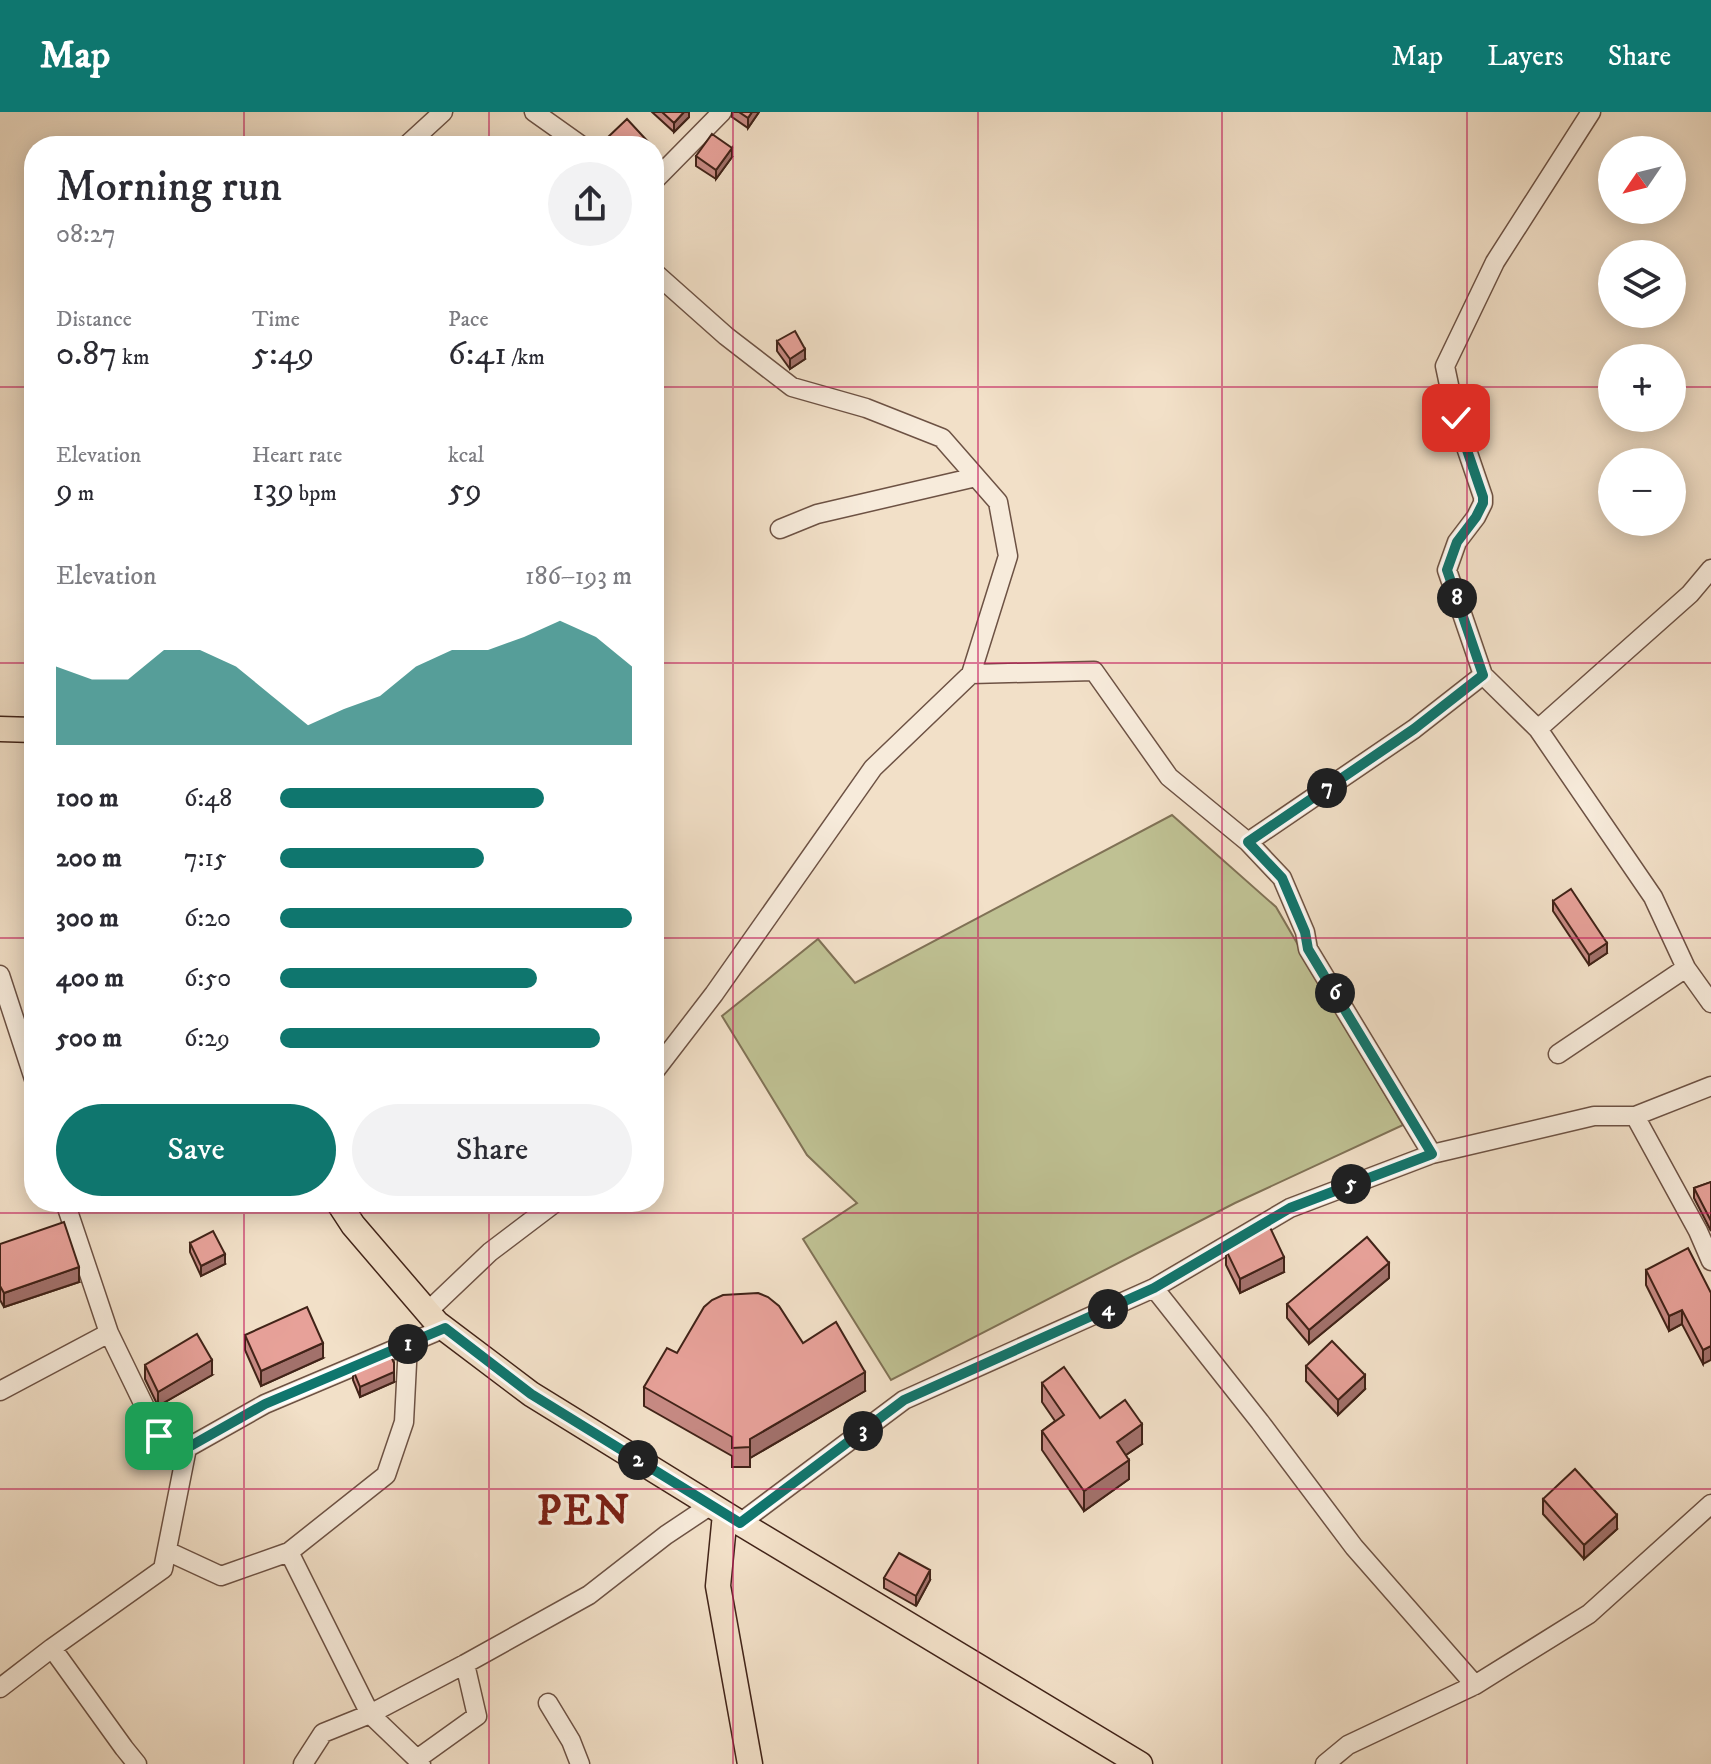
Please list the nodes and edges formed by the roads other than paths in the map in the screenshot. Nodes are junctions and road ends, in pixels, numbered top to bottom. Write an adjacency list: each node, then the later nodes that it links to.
1 (443, 112): 5 (street)
2 (534, 112): 6 (street)
3 (722, 112): 7 (street)
4 (1591, 112): 13 (street)
5 (417, 136)
6 (568, 136)
7 (664, 171)
8 (664, 281): 9 (street)
9 (976, 477): 10 (street); 12 (street)
10 (780, 529)
11 (1711, 569): 15 (street)
12 (971, 674): 17 (street); 23 (street)
13 (1483, 675): 15 (street); 17 (street)
14 (0, 729): 16 (main road)
15 (1538, 729): 18 (street)
16 (24, 730)
17 (1248, 842): 26 (street)
18 (1686, 968): 20 (street); 22 (street)
19 (0, 975): 21 (street)
20 (1711, 1003)
21 (24, 1044)
22 (1558, 1054)
23 (664, 1059)
24 (1711, 1086): 25 (street)
25 (1635, 1116): 26 (street); 30 (street)
26 (1432, 1154): 31 (street)
27 (68, 1212): 33 (street)
28 (345, 1212): 32 (main road)
29 (543, 1212): 32 (street)
30 (1711, 1261)
31 (1154, 1288): 38 (street); 43 (street)
32 (436, 1320): 34 (street); 38 (main road)
33 (109, 1333): 35 (street); 36 (street)
34 (408, 1344): 36 (street); 40 (street)
35 (0, 1391)
36 (187, 1448): 39 (street)
37 (1711, 1504): 43 (street)
38 (725, 1514): 42 (street); 51 (main road); 52 (main road)
39 (167, 1551): 40 (street); 41 (street)
40 (289, 1552): 46 (street)
41 (52, 1648): 44 (street); 48 (street)
42 (465, 1664): 46 (street); 47 (street)
43 (1475, 1685): 53 (street)
44 (0, 1688)
45 (548, 1703): 50 (street)
46 (370, 1714): 47 (street); 49 (street)
47 (419, 1762)
48 (137, 1764)
49 (303, 1764)
50 (580, 1764)
51 (750, 1764)
52 (1140, 1764)
53 (1325, 1764)

